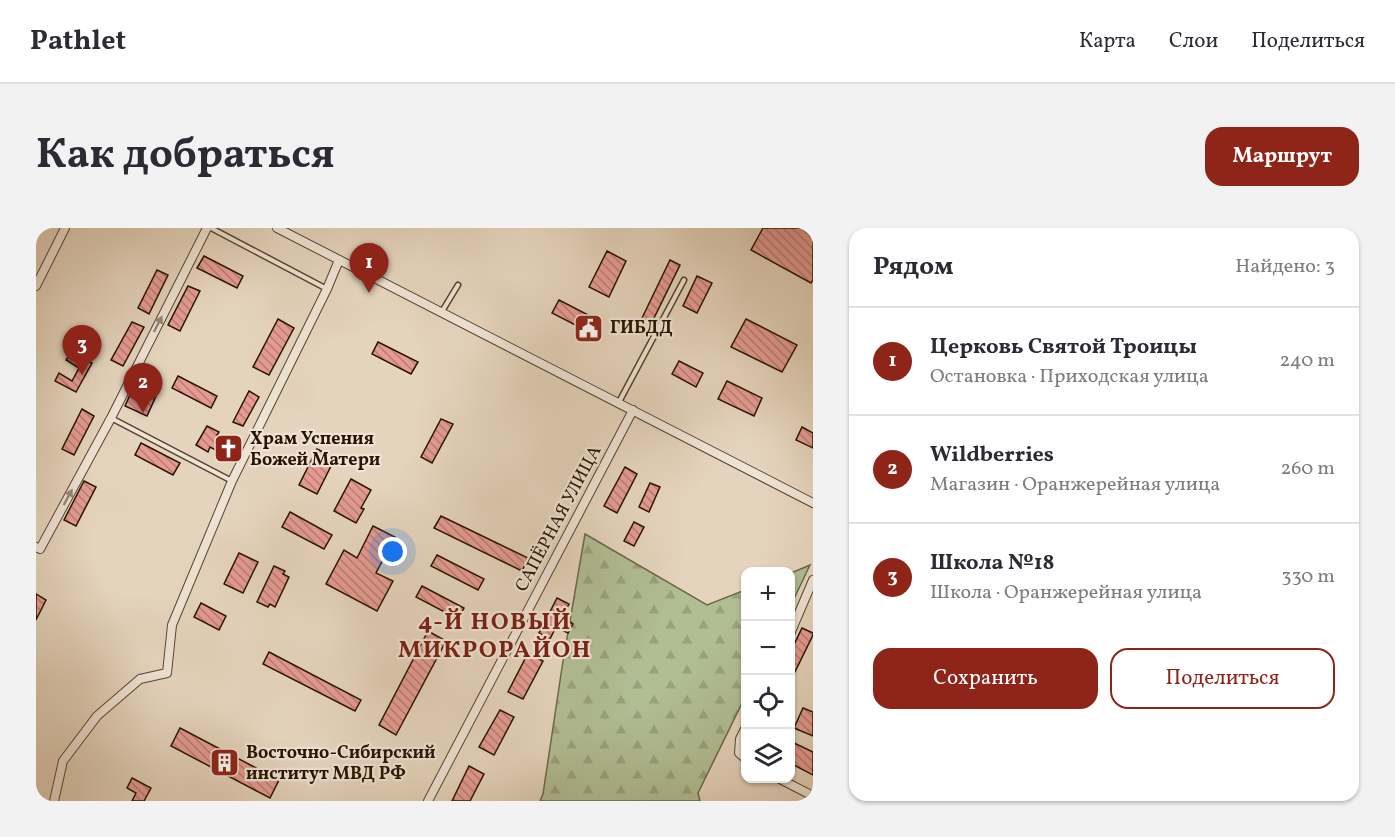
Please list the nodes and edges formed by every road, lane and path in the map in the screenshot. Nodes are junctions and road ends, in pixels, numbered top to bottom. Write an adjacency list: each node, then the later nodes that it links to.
1 (65, 228): 7 (street)
2 (209, 228): 8 (lane); 12 (street, one-way to 2)
3 (281, 229): 4 (street)
4 (339, 260): 8 (street); 9 (street)
5 (684, 280): 10 (lane)
6 (458, 285): 9 (lane)
7 (36, 286)
8 (327, 289): 13 (street)
9 (441, 314): 10 (street)
10 (619, 403): 11 (street)
11 (633, 410): 14 (street); 23 (street, САПЁРНАЯ УЛИЦА)
12 (111, 418): 13 (lane); 15 (street, one-way to 12)
13 (232, 481): 22 (street)
14 (813, 503)
15 (38, 548)
16 (813, 580): 17 (street)
17 (795, 622)
18 (741, 737): 19 (street)
19 (741, 755)
20 (788, 783): 21 (street)
21 (813, 796)
22 (54, 801)
23 (428, 801)

